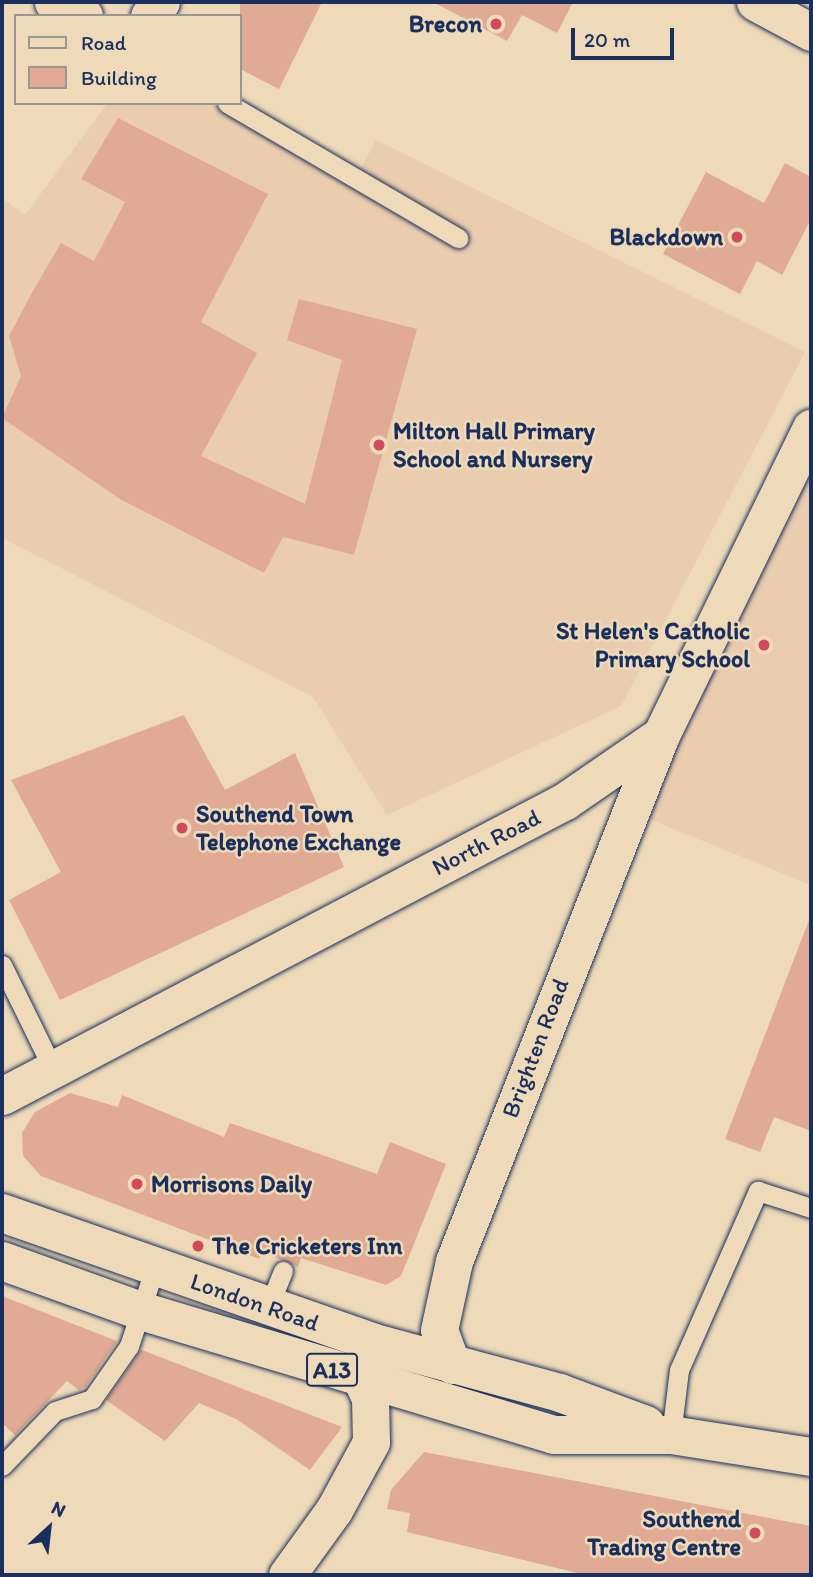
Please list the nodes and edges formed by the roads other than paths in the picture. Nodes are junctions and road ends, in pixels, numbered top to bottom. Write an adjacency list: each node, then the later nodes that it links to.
1 (53, 2): 3 (street)
2 (755, 2): 4 (street)
3 (80, 14)
4 (811, 32)
5 (229, 105): 6 (lane)
6 (458, 238)
7 (811, 428): 8 (street, North Road)
8 (662, 735): 10 (street, North Road); 19 (street, Brighten Road)
9 (2, 965): 10 (lane)
10 (52, 1067): 11 (street, North Road)
11 (2, 1096)
12 (811, 1208): 21 (lane)
13 (2, 1213): 15 (main road, London Road / A13)
14 (2, 1261): 18 (main road, London Road / A13)
15 (155, 1267): 17 (main road, London Road / A13); 18 (lane)
16 (283, 1272): 17 (lane)
17 (268, 1308): 19 (main road, London Road / A13)
18 (141, 1311): 20 (main road, London Road / A13); 23 (lane)
19 (452, 1365): 21 (main road, London Road / A13)
20 (361, 1379): 21 (main road, London Road / A13); 24 (street)
21 (671, 1434): 22 (main road, London Road / A13)
22 (811, 1457)
23 (2, 1466)
24 (287, 1575)

